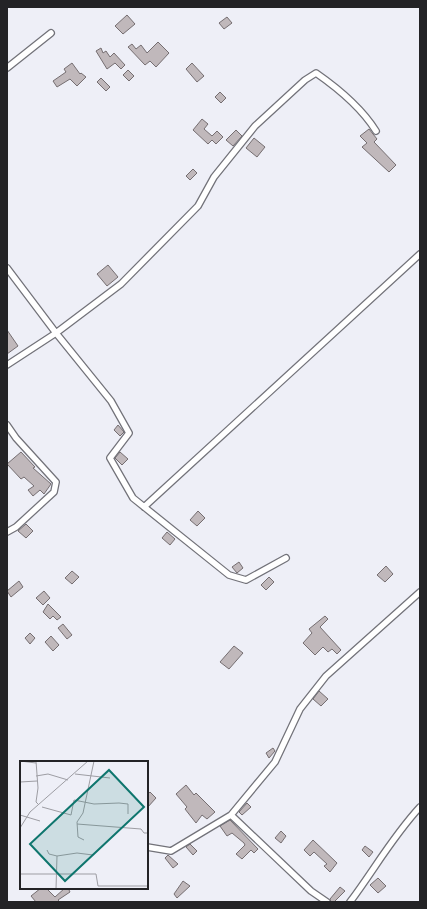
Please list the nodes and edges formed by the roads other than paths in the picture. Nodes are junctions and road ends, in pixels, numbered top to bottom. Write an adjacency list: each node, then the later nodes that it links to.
1 (51, 33): 2 (street)
2 (7, 68)
3 (376, 131): 6 (street)
4 (420, 254): 9 (street)
5 (7, 268): 6 (street)
6 (56, 333): 7 (street); 9 (street)
7 (7, 365)
8 (7, 424): 10 (street)
9 (144, 507): 11 (street)
10 (7, 532)
11 (286, 558)
12 (420, 592): 14 (street)
13 (420, 807): 17 (street)
14 (231, 815): 15 (street); 16 (street)
15 (148, 847)
16 (327, 902)
17 (350, 902)

